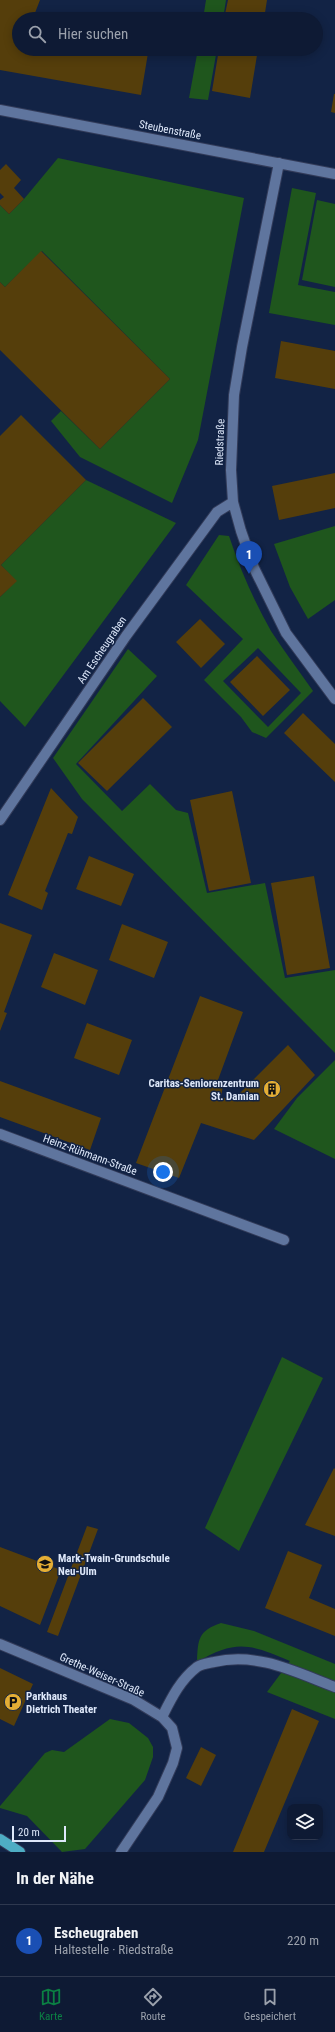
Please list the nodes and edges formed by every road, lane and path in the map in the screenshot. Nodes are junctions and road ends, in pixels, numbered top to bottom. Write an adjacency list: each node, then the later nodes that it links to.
1 (0, 110): 2 (street, Steubenstraße)
2 (279, 163): 3 (street, Steubenstraße); 4 (street, Riedstraße)
3 (335, 174)
4 (233, 502): 5 (street, Riedstraße); 6 (street, Am Escheugraben)
5 (335, 699)
6 (0, 820)
7 (0, 1134): 8 (street, Heinz-Rühmann-Straße)
8 (284, 1240)
9 (0, 1644): 11 (street, Grethe-Weiser-Straße)
10 (335, 1687): 11 (street)
11 (162, 1717): 14 (street, Grethe-Weiser-Straße)
12 (0, 1839): 13 (main road)
13 (20, 1852)
14 (121, 1852)

